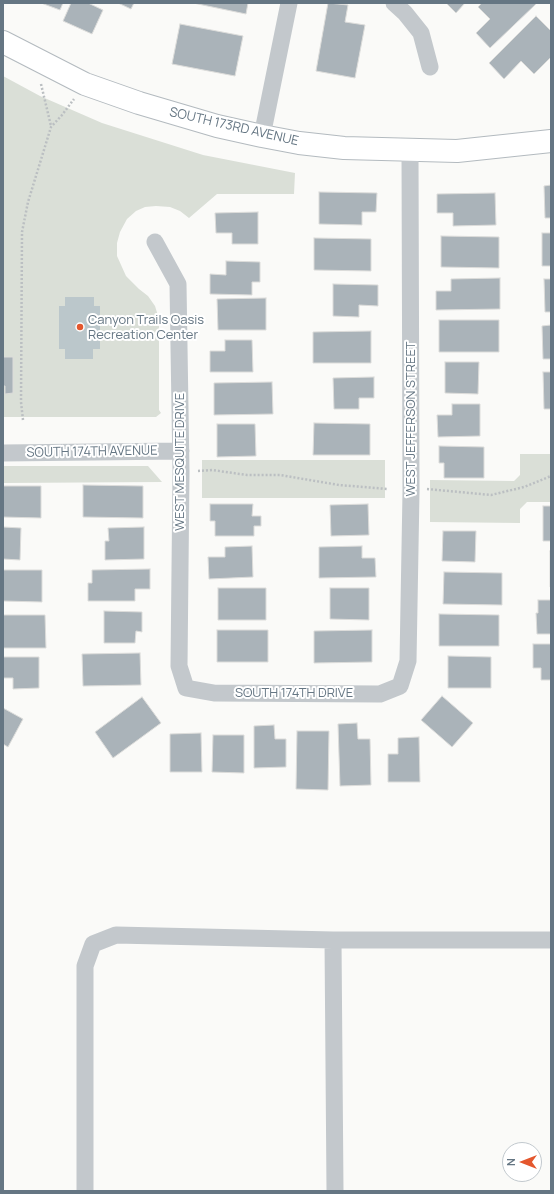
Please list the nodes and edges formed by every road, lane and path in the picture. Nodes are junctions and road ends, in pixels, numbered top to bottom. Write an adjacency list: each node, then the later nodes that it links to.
1 (289, 3): 8 (street)
2 (394, 3): 5 (street)
3 (3, 42): 4 (street, SOUTH 173RD AVENUE)
4 (35, 60): 6 (street, SOUTH 173RD AVENUE); 7 (path)
5 (430, 67)
6 (85, 84): 7 (path); 8 (street, SOUTH 173RD AVENUE)
7 (51, 127): 12 (path)
8 (262, 136): 10 (street, SOUTH 173RD AVENUE)
9 (551, 141): 10 (street, SOUTH 173RD AVENUE)
10 (410, 150): 19 (street, WEST JEFFERSON STREET)
11 (155, 242): 13 (street, WEST MESQUITE DRIVE)
12 (23, 420)
13 (181, 451): 14 (street, SOUTH 174TH AVENUE); 20 (street, WEST MESQUITE DRIVE)
14 (3, 453)
15 (198, 471): 17 (path)
16 (551, 476): 18 (path)
17 (388, 488)
18 (425, 489)
19 (400, 686): 20 (street, SOUTH 174TH DRIVE)
20 (186, 688)
21 (333, 940): 22 (street); 23 (street); 24 (street)
22 (551, 940)
23 (85, 1191)
24 (335, 1191)

